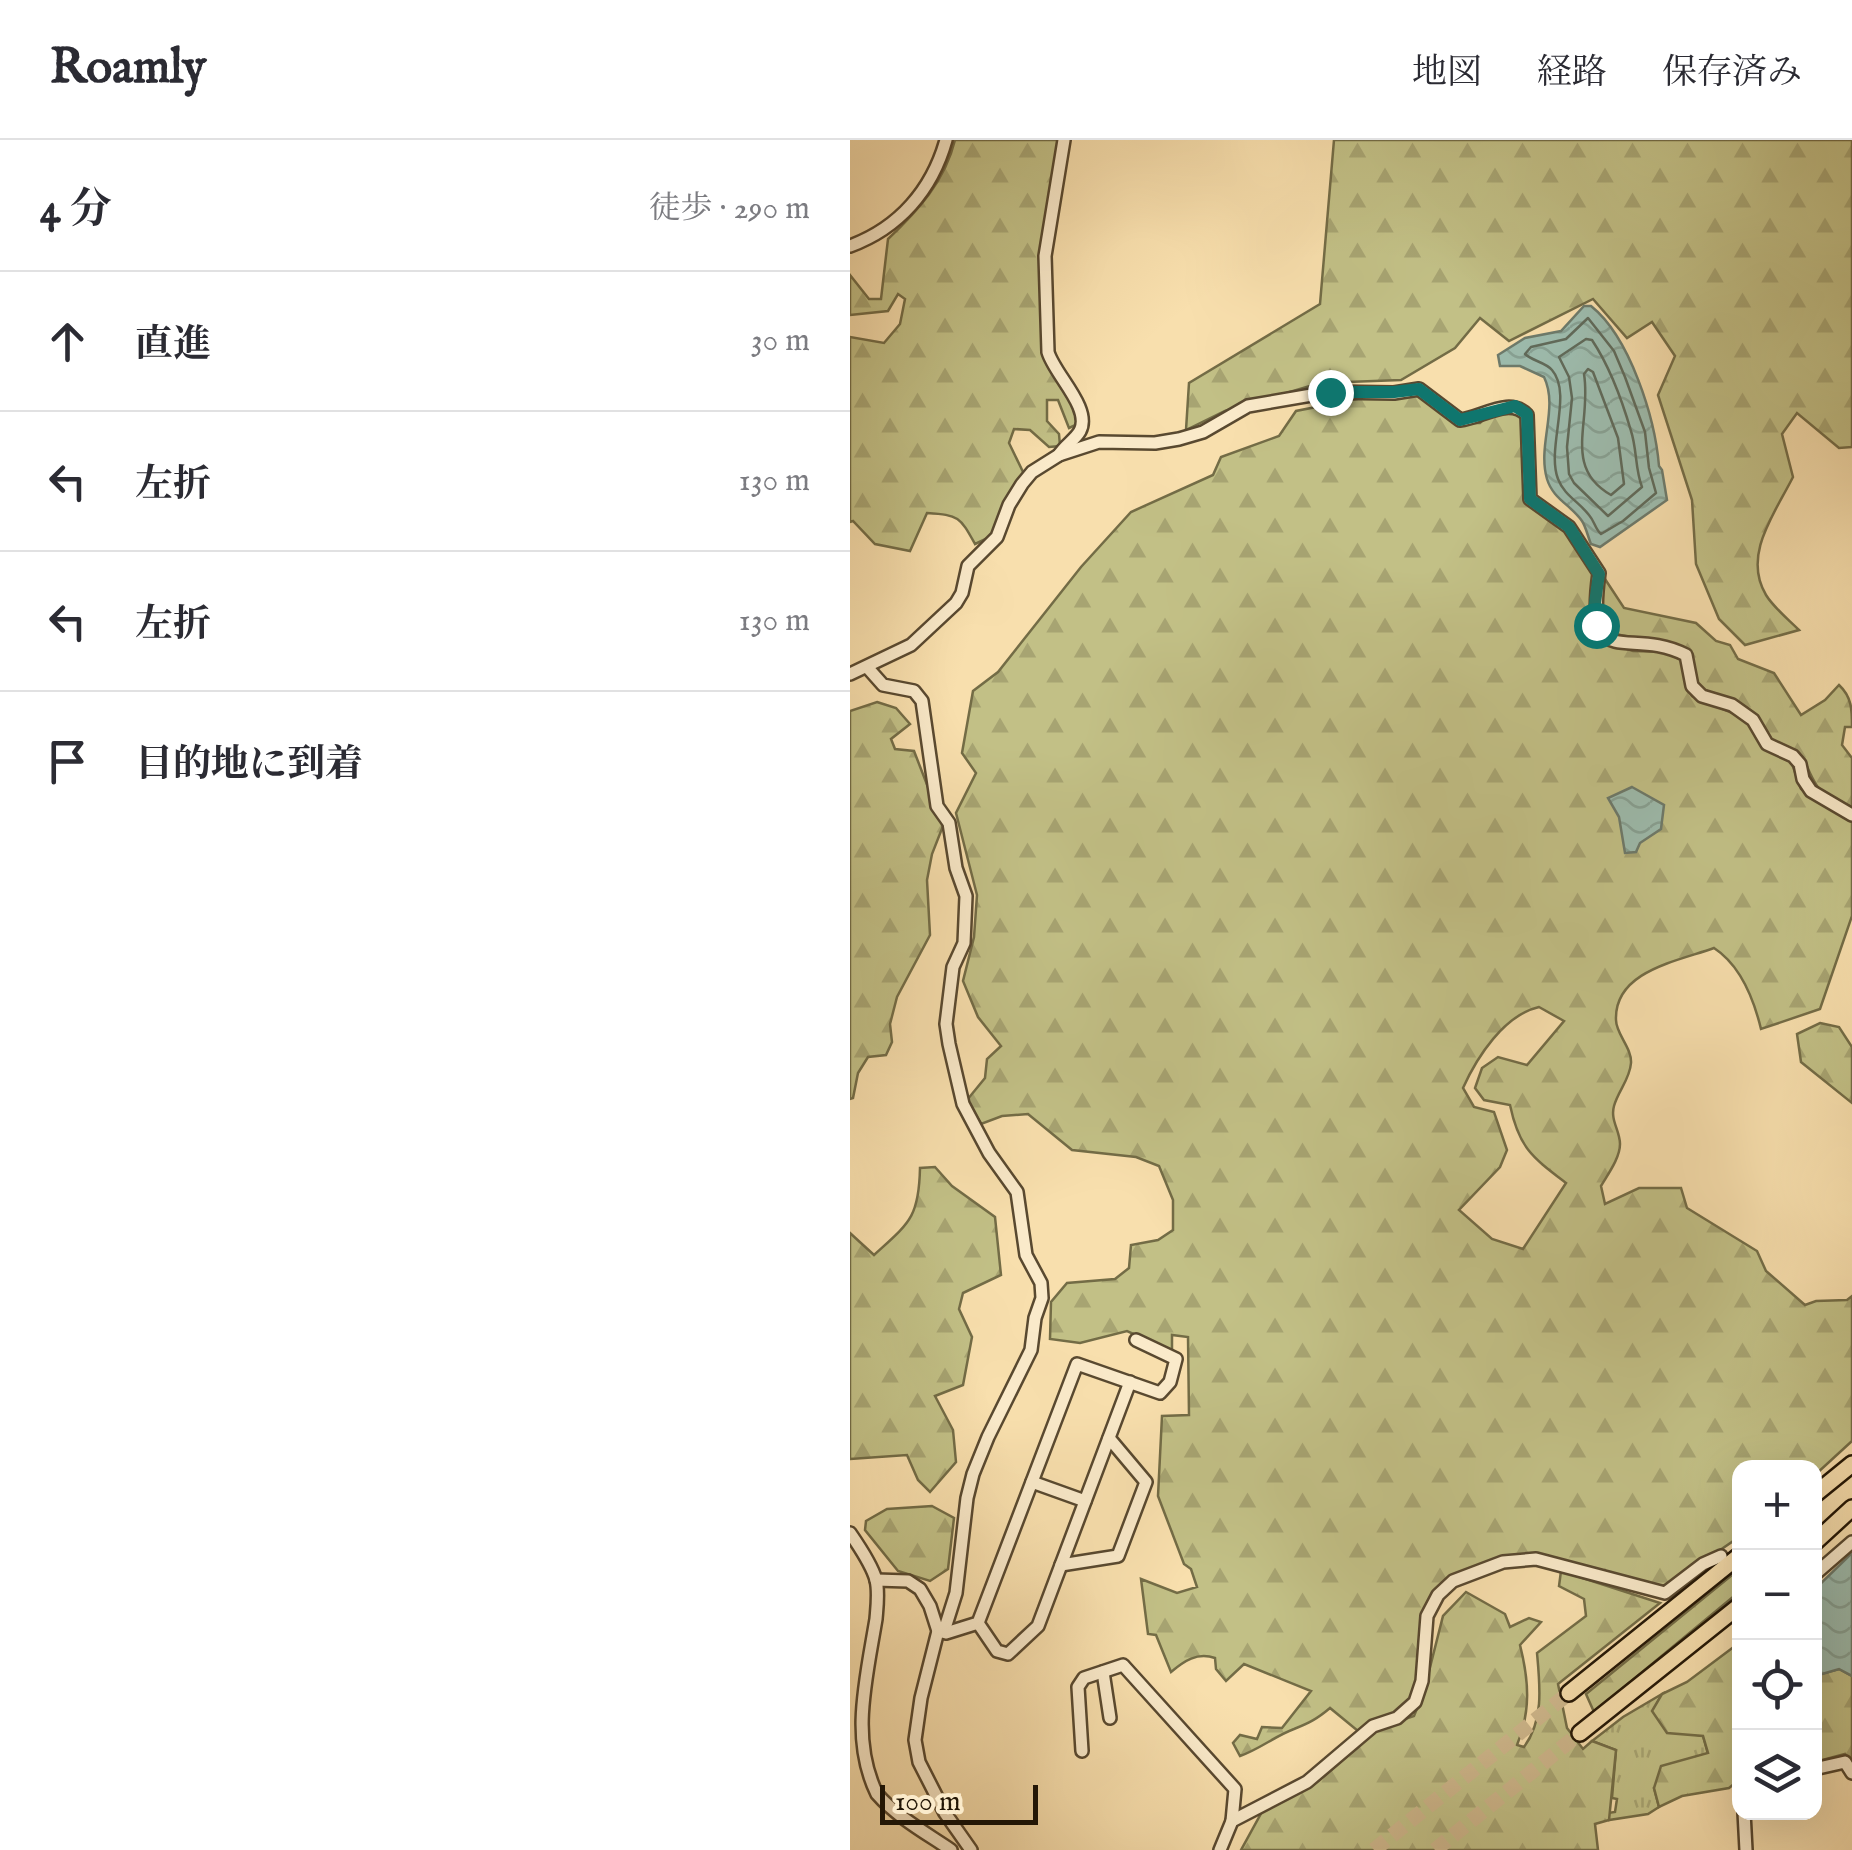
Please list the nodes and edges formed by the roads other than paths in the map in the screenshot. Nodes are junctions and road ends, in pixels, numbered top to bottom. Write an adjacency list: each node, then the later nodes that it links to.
1 (946, 140): 3 (street)
2 (1064, 140): 4 (street)
3 (850, 246)
4 (1059, 455): 5 (street); 7 (street)
5 (867, 667): 6 (street); 28 (street)
6 (850, 674)
7 (1852, 815)
8 (1136, 1340): 9 (street)
9 (1130, 1382): 10 (street); 12 (street)
10 (1109, 1438): 14 (street); 23 (street)
11 (1852, 1464): 13 (highway)
12 (1032, 1482): 14 (street); 27 (street)
13 (1822, 1488)
14 (1085, 1500): 23 (street)
15 (1852, 1508): 18 (highway)
16 (1852, 1519): 20 (highway)
17 (850, 1533): 25 (street)
18 (1822, 1536)
19 (1852, 1542): 24 (street)
20 (1816, 1550)
21 (1721, 1556): 37 (street)
22 (1732, 1562): 30 (highway)
23 (1061, 1564): 27 (street)
24 (1822, 1568)
25 (876, 1580): 28 (street); 38 (street)
26 (1732, 1615): 32 (highway)
27 (978, 1623): 28 (street)
28 (938, 1631): 39 (street)
29 (1103, 1672): 31 (street); 33 (street); 37 (street)
30 (1569, 1693)
31 (1110, 1718)
32 (1580, 1733)
33 (1082, 1751)
34 (1822, 1767): 35 (street)
35 (1852, 1773)
36 (1744, 1820): 41 (street)
37 (1232, 1821): 40 (street)
38 (951, 1850)
39 (971, 1850)
40 (1220, 1850)
41 (1746, 1850)

